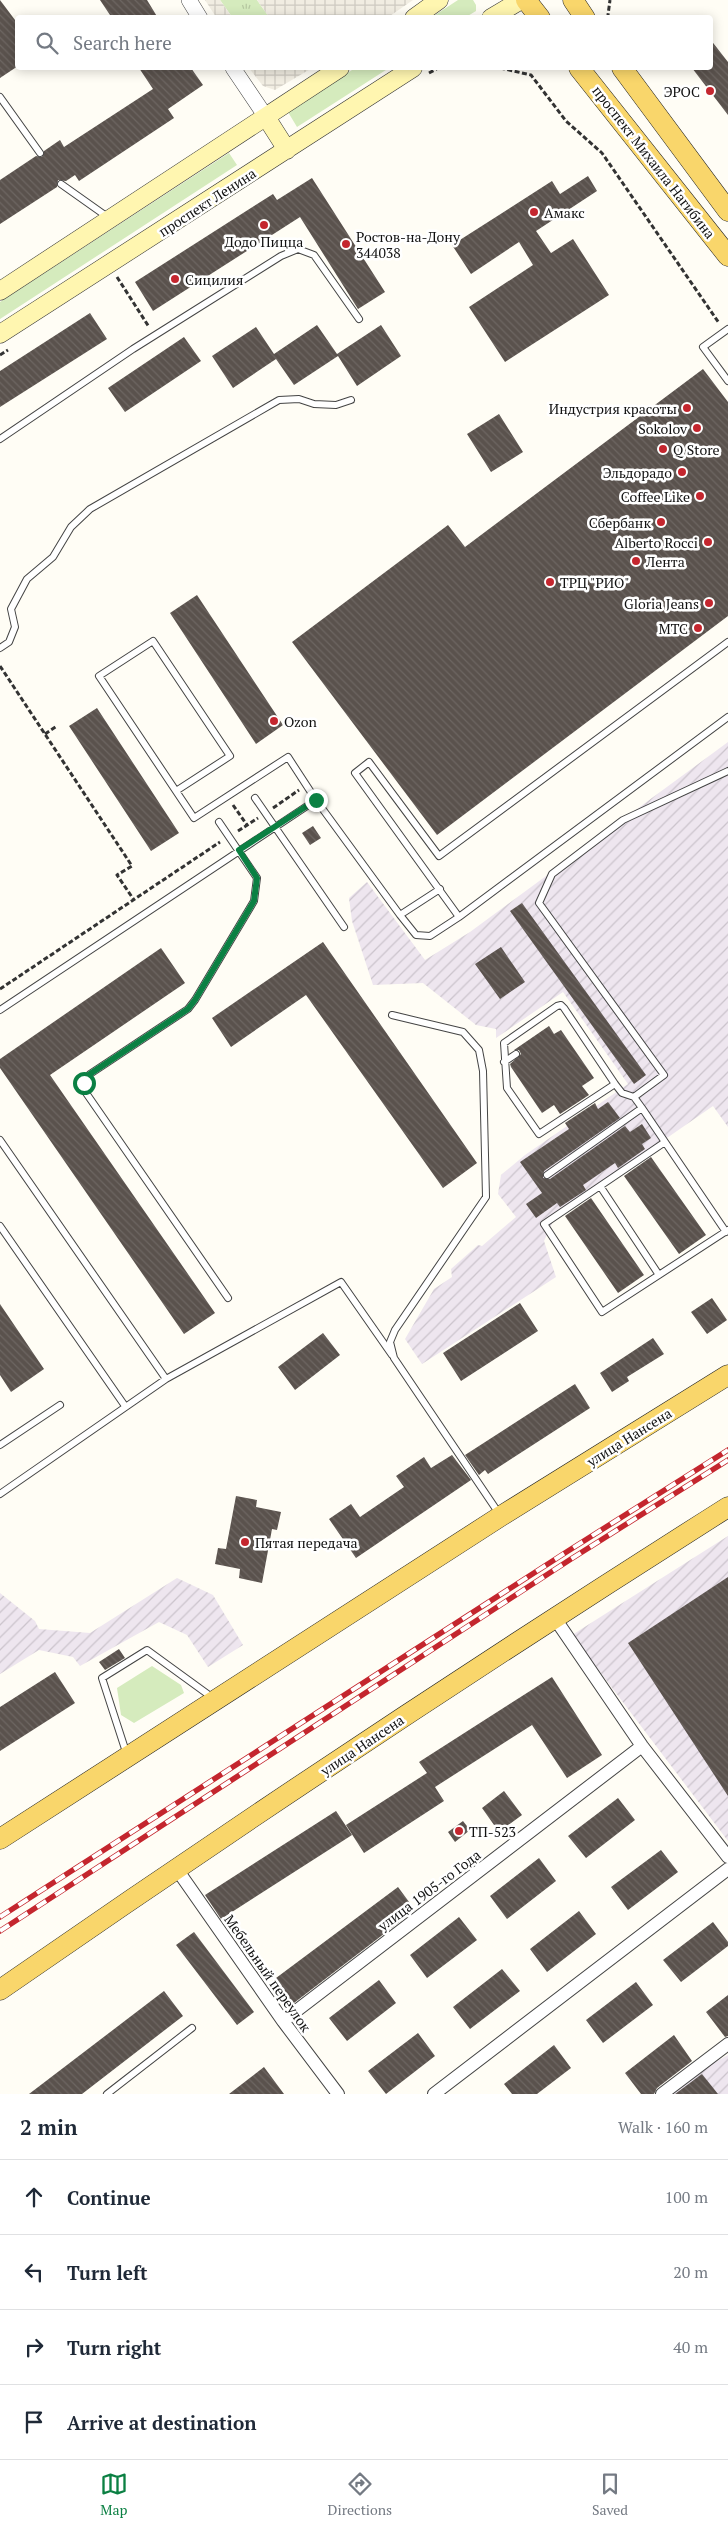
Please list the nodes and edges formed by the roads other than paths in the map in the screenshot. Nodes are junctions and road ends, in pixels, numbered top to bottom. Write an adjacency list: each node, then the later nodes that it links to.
1 (189, 0): 6 (street)
2 (439, 0): 7 (main road)
3 (520, 0): 8 (main road)
4 (526, 0): 9 (main road)
5 (573, 0): 10 (main road)
6 (198, 15)
7 (418, 15)
8 (496, 15)
9 (538, 15)
10 (584, 15)
11 (234, 70): 17 (street)
12 (337, 70): 17 (main road)
13 (409, 70): 18 (main road, проспект Ленина)
14 (581, 70): 23 (main road, проспект Михаила Нагибина)
15 (623, 70): 21 (main road, проспект Михаила Нагибина)
16 (0, 97): 19 (lane)
17 (266, 117): 18 (main road); 22 (main road)
18 (287, 150): 27 (main road, проспект Ленина)
19 (40, 153)
20 (61, 184): 22 (lane)
21 (728, 211)
22 (110, 219): 24 (main road)
23 (728, 256)
24 (0, 291)
25 (358, 319): 30 (lane)
26 (726, 330): 28 (lane)
27 (0, 334)
28 (728, 381)
29 (351, 400): 32 (lane)
30 (0, 439)
31 (728, 642): 41 (lane)
32 (0, 648)
33 (728, 717): 43 (lane)
34 (728, 771): 50 (lane)
35 (176, 792): 35 (lane); 37 (lane)
36 (255, 798): 39 (lane)
37 (316, 800): 39 (lane); 42 (lane)
38 (220, 822): 40 (lane)
39 (276, 827): 40 (lane); 44 (lane)
40 (239, 850): 45 (lane); 59 (lane)
41 (440, 889): 42 (lane); 43 (lane)
42 (400, 915): 43 (lane)
43 (460, 917)
44 (344, 927)
45 (0, 1010)
46 (392, 1015): 60 (lane)
47 (516, 1054): 48 (lane)
48 (504, 1062): 49 (lane); 49 (lane)
49 (615, 1084): 50 (lane)
50 (634, 1097): 51 (lane)
51 (642, 1108): 53 (lane); 54 (lane)
52 (0, 1140): 62 (lane)
53 (665, 1142): 55 (lane); 57 (lane)
54 (547, 1175)
55 (600, 1186): 58 (lane); 58 (lane)
56 (0, 1226): 64 (lane)
57 (727, 1231): 58 (lane)
58 (659, 1275)
59 (228, 1298)
60 (394, 1358): 62 (lane); 68 (lane)
61 (728, 1375): 68 (main road, улица Нансена)
62 (166, 1378): 64 (lane)
63 (60, 1405): 65 (lane)
64 (126, 1406): 66 (lane)
65 (0, 1445)
66 (0, 1494)
67 (728, 1507): 69 (main road, улица Нансена)
68 (501, 1516): 70 (main road, улица Нансена)
69 (554, 1617): 71 (street); 75 (main road, улица Нансена)
70 (216, 1700): 72 (main road, улица Нансена); 72 (lane)
71 (642, 1746): 74 (street); 78 (street, улица 1905-го Года)
72 (128, 1757): 73 (main road, улица Нансена)
73 (0, 1839)
74 (728, 1858)
75 (176, 1868): 77 (main road, улица Нансена); 78 (street, Мебельный переулок)
76 (728, 1869): 83 (street)
77 (0, 1990)
78 (283, 2021): 82 (street, Мебельный переулок)
79 (192, 2028): 81 (lane)
80 (728, 2044): 84 (street)
81 (107, 2094)
82 (338, 2094)
83 (434, 2094)
84 (662, 2094)

